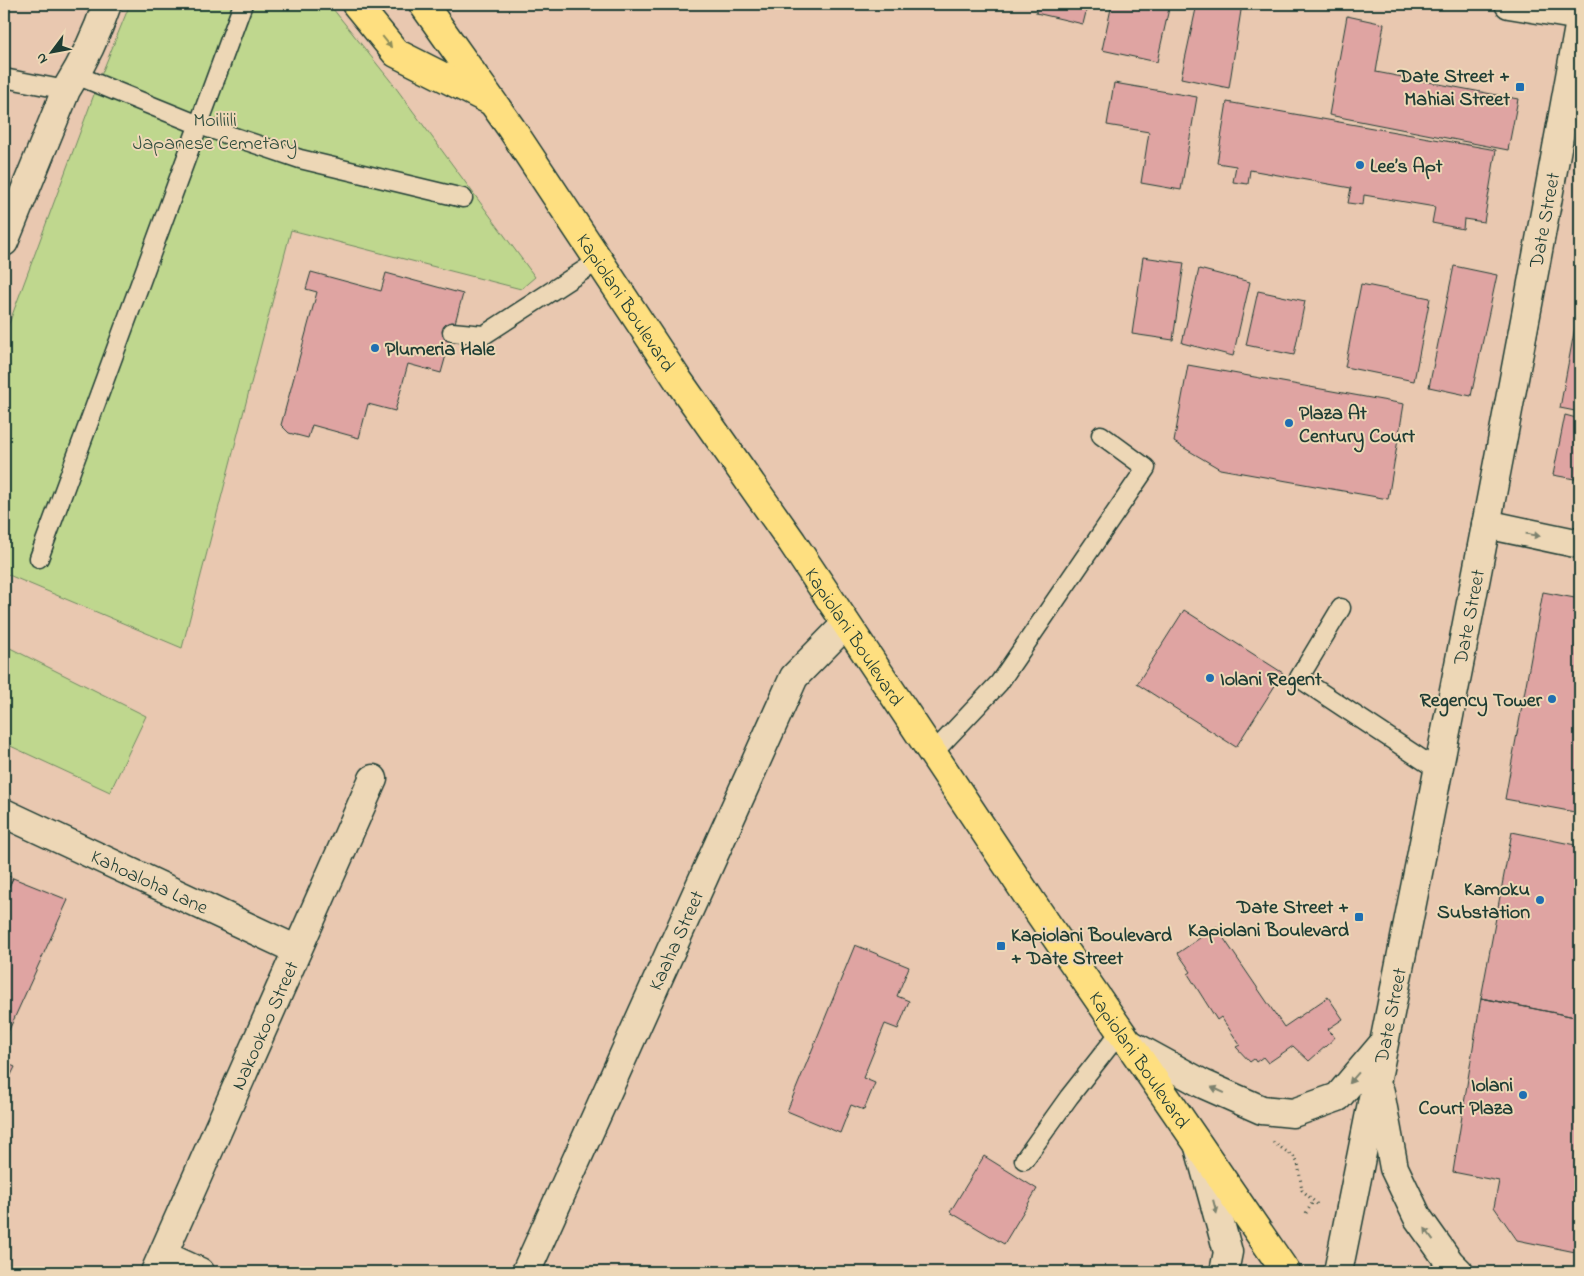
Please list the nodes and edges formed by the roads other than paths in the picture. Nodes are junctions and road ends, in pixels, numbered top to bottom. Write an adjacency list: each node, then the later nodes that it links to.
1 (107, 4): 9 (street)
2 (243, 4): 11 (lane)
3 (356, 4): 10 (main road, one-way to 10)
4 (423, 4): 10 (main road, Kapiolani Boulevard)
5 (1509, 4): 6 (street)
6 (1580, 16)
7 (1580, 21): 17 (street, Date Street)
8 (4, 78): 9 (lane)
9 (71, 82): 11 (lane); 13 (street)
10 (492, 101): 14 (main road, Kapiolani Boulevard)
11 (198, 125): 12 (lane); 19 (lane)
12 (463, 198)
13 (4, 242)
14 (598, 260): 15 (lane); 21 (main road, Kapiolani Boulevard)
15 (452, 332)
16 (1100, 435): 22 (lane)
17 (1486, 524): 18 (street, one-way to 18); 23 (street, Date Street)
18 (1580, 544)
19 (39, 558)
20 (1341, 608): 23 (lane)
21 (846, 624): 22 (main road, Kapiolani Boulevard); 34 (street, Kaaha Street)
22 (932, 754): 27 (main road, Kapiolani Boulevard)
23 (1438, 770): 28 (street, Date Street)
24 (373, 779): 26 (street, Nakookoo Street)
25 (4, 813): 26 (street, Kahoaloha Lane)
26 (297, 950): 32 (street, Nakookoo Street)
27 (1126, 1037): 28 (street, one-way to 27); 30 (main road, Kapiolani Boulevard); 31 (lane)
28 (1386, 1042): 29 (street, Date Street)
29 (1377, 1078): 37 (street, Date Street); 38 (street, one-way to 29)
30 (1198, 1144): 35 (street, one-way to 35); 36 (main road, Kapiolani Boulevard)
31 (1024, 1160)
32 (159, 1264): 33 (street)
33 (200, 1272)
34 (526, 1272)
35 (1224, 1272)
36 (1286, 1272)
37 (1338, 1272)
38 (1460, 1272)

